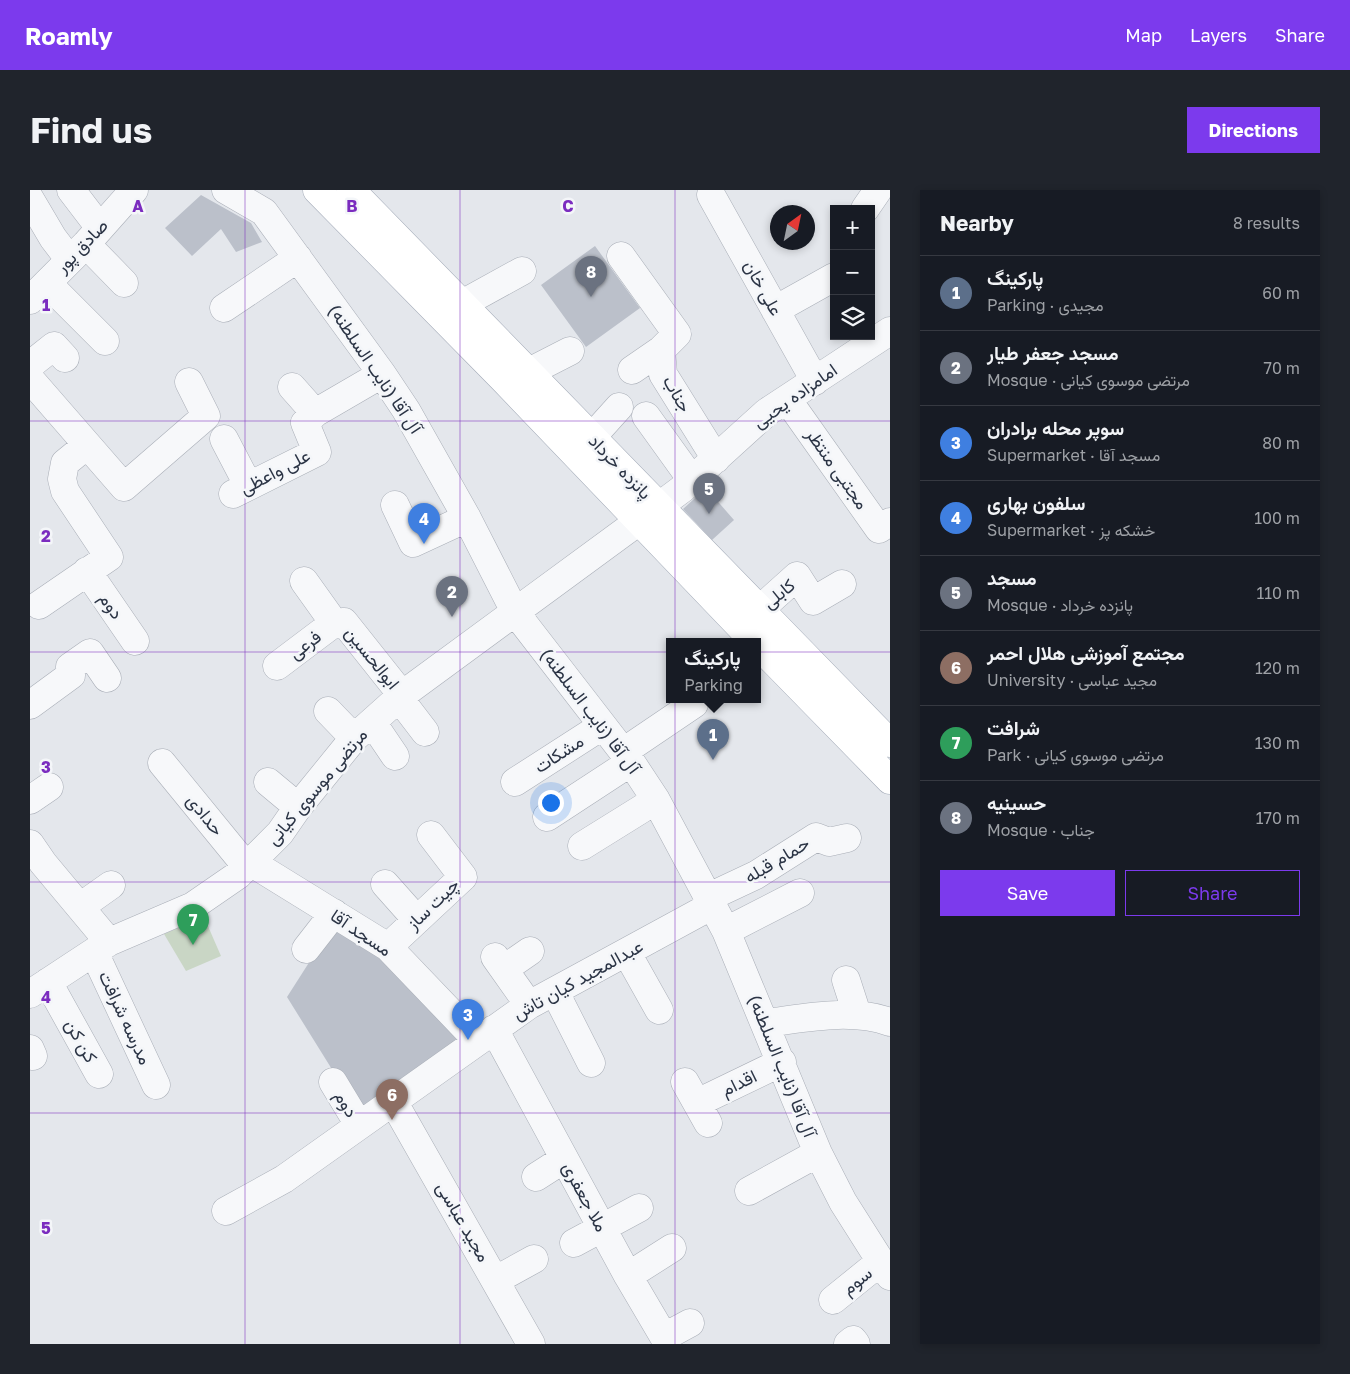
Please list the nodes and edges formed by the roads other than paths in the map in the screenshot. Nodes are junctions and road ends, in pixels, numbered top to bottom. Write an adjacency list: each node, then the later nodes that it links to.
1 (71, 190): 10 (street)
2 (134, 190): 10 (street, صادق پور)
3 (226, 190): 12 (street, آل آقا (نایب السلطنه))
4 (317, 190): 14 (main road, پانزده خرداد)
5 (351, 190): 14 (main road, پانزده خرداد)
6 (878, 190): 9 (street)
7 (711, 195): 20 (street, علی خان)
8 (30, 199): 10 (street)
9 (869, 205)
10 (85, 243): 16 (street); 17 (street, صادق پور)
11 (621, 256): 23 (street)
12 (298, 258): 19 (street); 29 (street, آل آقا (نایب السلطنه))
13 (522, 271): 18 (street)
14 (420, 277): 18 (main road, پانزده خرداد); 44 (main road, پانزده خرداد)
15 (830, 279): 20 (street)
16 (124, 283)
17 (38, 292): 22 (street)
18 (462, 304): 28 (main road, پانزده خرداد)
19 (224, 308)
20 (775, 310): 31 (street, علی خان)
21 (887, 339): 31 (street, امامزاده یحیی)
22 (105, 340)
23 (661, 350): 27 (street); 41 (street, جناب)
24 (570, 351): 28 (street)
25 (65, 358): 26 (street)
26 (30, 365)
27 (632, 370)
28 (529, 372): 38 (main road, پانزده خرداد)
29 (382, 374): 36 (street); 45 (street, آل آقا (نایب السلطنه))
30 (30, 379): 40 (street)
31 (815, 381): 34 (street, امامزاده یحیی)
32 (189, 382): 40 (street)
33 (292, 387): 36 (street)
34 (787, 399): 41 (street, امامزاده یحیی); 46 (street, مجتبی منتظر)
35 (619, 407): 38 (street)
36 (315, 413): 39 (street, علی واعظی)
37 (646, 416): 42 (street)
38 (592, 437): 44 (main road, پانزده خرداد)
39 (224, 440)
40 (87, 445): 47 (street)
41 (716, 459): 42 (street, امامزاده یحیی)
42 (692, 480): 44 (street, امامزاده یحیی)
43 (395, 504): 45 (street)
44 (649, 514): 51 (main road, پانزده خرداد); 52 (street, مرتضی موسوی کیانی); 54 (main road, پانزده خرداد)
45 (467, 518): 52 (street, آل آقا (نایب السلطنه))
46 (890, 522)
47 (87, 571): 50 (street); 55 (street, دوم)
48 (304, 581): 53 (street, ابوالحسین)
49 (842, 584): 51 (street, کابلی)
50 (39, 606)
51 (758, 611): 66 (main road, پانزده خرداد)
52 (515, 612): 59 (street, مرتضی موسوی کیانی); 63 (street, آل آقا (نایب السلطنه))
53 (334, 623): 57 (street, فرعی); 59 (street, ابوالحسین)
54 (752, 638)
55 (135, 641)
56 (761, 647): 66 (main road, پانزده خرداد)
57 (277, 666)
58 (107, 678): 61 (street)
59 (400, 696): 64 (street, مرتضی موسوی کیانی); 65 (street)
60 (694, 704): 68 (street)
61 (30, 705)
62 (328, 711): 64 (street)
63 (602, 726): 68 (street, آل آقا (نایب السلطنه)); 72 (street, مشکات)
64 (363, 730): 67 (street); 74 (street, مرتضی موسوی کیانی)
65 (425, 732)
66 (874, 740): 70 (main road, پانزده خرداد)
67 (395, 756)
68 (627, 757): 73 (street, آل آقا (نایب السلطنه)); 75 (street)
69 (162, 763): 80 (street, حدادی)
70 (890, 780)
71 (268, 782): 74 (street)
72 (515, 782)
73 (656, 800): 78 (street); 84 (street, آل آقا (نایب السلطنه))
74 (298, 807): 80 (street, مرتضی موسوی کیانی)
75 (547, 817)
76 (431, 835): 87 (street, چیت ساز)
77 (847, 838): 84 (street, حمام قبله)
78 (582, 846)
79 (34, 860): 85 (street, مدرسه شرافت)
80 (249, 865): 86 (street, مسجد آقا); 89 (street, مرتضی موسوی کیانی)
81 (385, 884): 87 (street)
82 (111, 885): 85 (street)
83 (800, 893): 88 (street)
84 (709, 902): 88 (street, آل آقا (نایب السلطنه)); 93 (street, عبدالمجید کیان تاش)
85 (80, 907): 89 (street, مدرسه شرافت)
86 (334, 913): 90 (street, مسجد آقا); 91 (street)
87 (417, 920): 90 (street, چیت ساز)
88 (726, 931): 101 (street, آل آقا (نایب السلطنه))
89 (102, 947): 95 (street, مرتضی موسوی کیانی); 107 (street, مدرسه شرافت)
90 (388, 947): 102 (street, مسجد آقا)
91 (306, 949)
92 (530, 951): 97 (street)
93 (627, 953): 96 (street, عبدالمجید کیان تاش); 98 (street)
94 (846, 980): 99 (street)
95 (39, 988): 105 (street, کن کن)
96 (555, 992): 97 (street, عبدالمجید کیان تاش); 104 (street)
97 (529, 1004): 102 (street, عبدالمجید کیان تاش)
98 (659, 1010)
99 (856, 1014): 100 (street); 101 (street)
100 (890, 1022)
101 (765, 1024): 103 (street, آل آقا (نایب السلطنه))
102 (486, 1035): 108 (street, عبدالمجید کیان تاش); 112 (street, ملا جعفری)
103 (782, 1062): 109 (street, اقدام); 111 (street, آل آقا (نایب السلطنه))
104 (590, 1063)
105 (99, 1074)
106 (333, 1082): 110 (street, دوم)
107 (156, 1085)
108 (393, 1101): 110 (street, عبدالمجید کیان تاش); 123 (street, مجید عباسی)
109 (696, 1103)
110 (359, 1126): 116 (street, عبدالمجید کیان تاش)
111 (818, 1153): 114 (street); 121 (street, آل آقا (نایب السلطنه))
112 (564, 1159): 113 (street); 117 (street, ملا جعفری)
113 (536, 1177)
114 (749, 1191)
115 (639, 1208): 117 (street)
116 (226, 1211)
117 (601, 1228): 118 (street); 122 (street, ملا جعفری)
118 (574, 1243)
119 (672, 1248): 122 (street)
120 (534, 1259): 123 (street)
121 (885, 1269): 124 (street, سوم)
122 (628, 1276): 125 (street, ملا جعفری)
123 (496, 1280): 126 (street, مجید عباسی)
124 (833, 1300)
125 (690, 1323)
126 (531, 1344)
127 (848, 1344): 128 (street)
128 (856, 1344)

